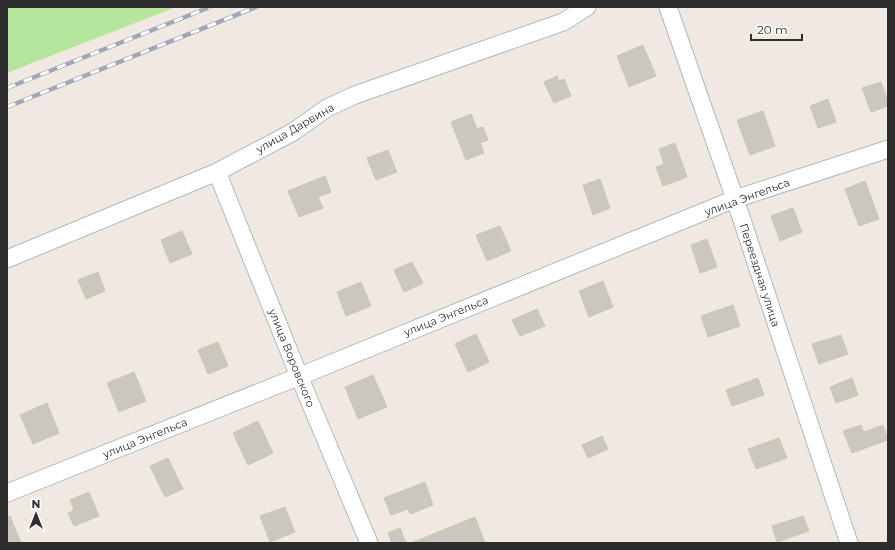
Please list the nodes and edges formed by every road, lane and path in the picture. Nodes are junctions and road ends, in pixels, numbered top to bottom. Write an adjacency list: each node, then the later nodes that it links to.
1 (586, 7): 4 (street, улица Дарвина)
2 (668, 7): 5 (street, Переездная улица)
3 (888, 149): 5 (street, улица Энгельса)
4 (217, 172): 6 (street, улица Дарвина); 7 (street, улица Воровского)
5 (735, 199): 7 (street, улица Энгельса); 10 (street, Переездная улица)
6 (7, 259)
7 (299, 376): 8 (street, улица Энгельса); 9 (street, улица Воровского)
8 (7, 493)
9 (369, 543)
10 (849, 543)

